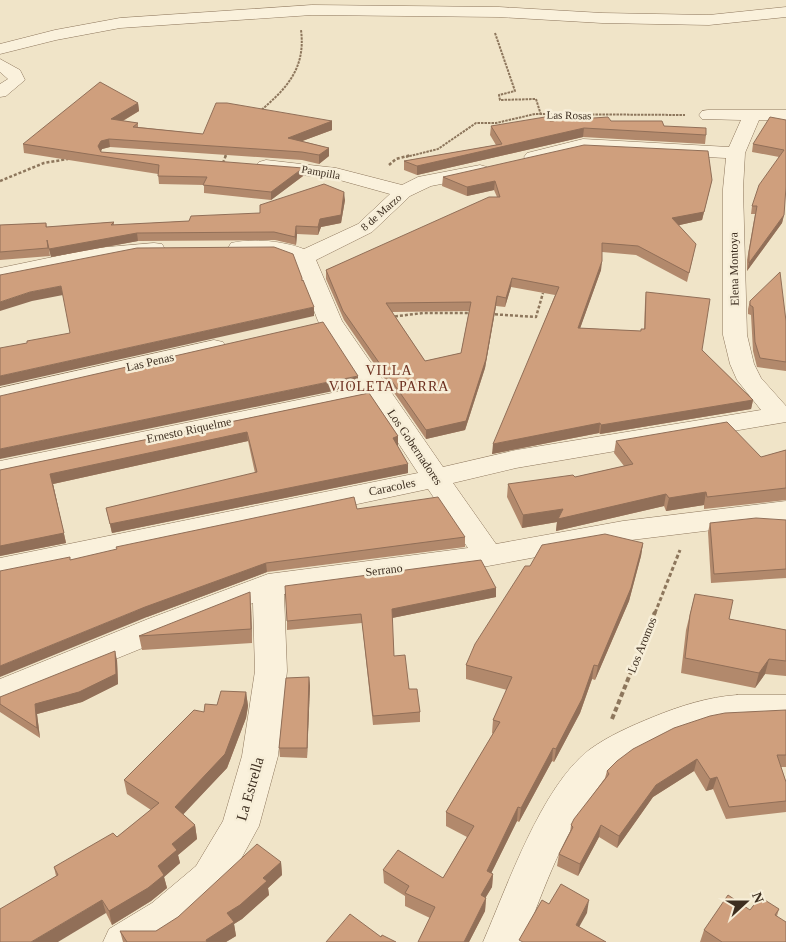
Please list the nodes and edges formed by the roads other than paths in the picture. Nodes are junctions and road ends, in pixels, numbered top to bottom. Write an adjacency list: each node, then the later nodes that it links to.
1 (786, 12): 2 (street)
2 (0, 49)
3 (0, 64): 4 (street)
4 (0, 92)
5 (708, 115): 6 (street)
6 (752, 115): 7 (street); 8 (street, Elena Montoya)
7 (786, 115)
8 (736, 153): 10 (street, 8 de Marzo); 18 (street, Elena Montoya)
9 (225, 156): 10 (street, Pampilla)
10 (403, 192): 13 (street, 8 de Marzo)
11 (219, 248): 13 (street)
12 (174, 249): 14 (street)
13 (304, 256): 16 (street, Los Gobernadores)
14 (0, 275)
15 (236, 342): 17 (street, Las Penas)
16 (377, 391): 19 (street, Ernesto Riquelme); 20 (street, Los Gobernadores)
17 (0, 396)
18 (782, 414): 20 (street, Caracoles)
19 (0, 470)
20 (436, 478): 22 (street, Los Gobernadores); 23 (street, Caracoles)
21 (786, 511): 22 (street, Serrano)
22 (488, 556): 24 (street, Serrano)
23 (0, 569)
24 (268, 585): 25 (street, Serrano); 27 (street, La Estrella)
25 (0, 693)
26 (786, 708): 28 (street)
27 (123, 942)
28 (503, 942)

